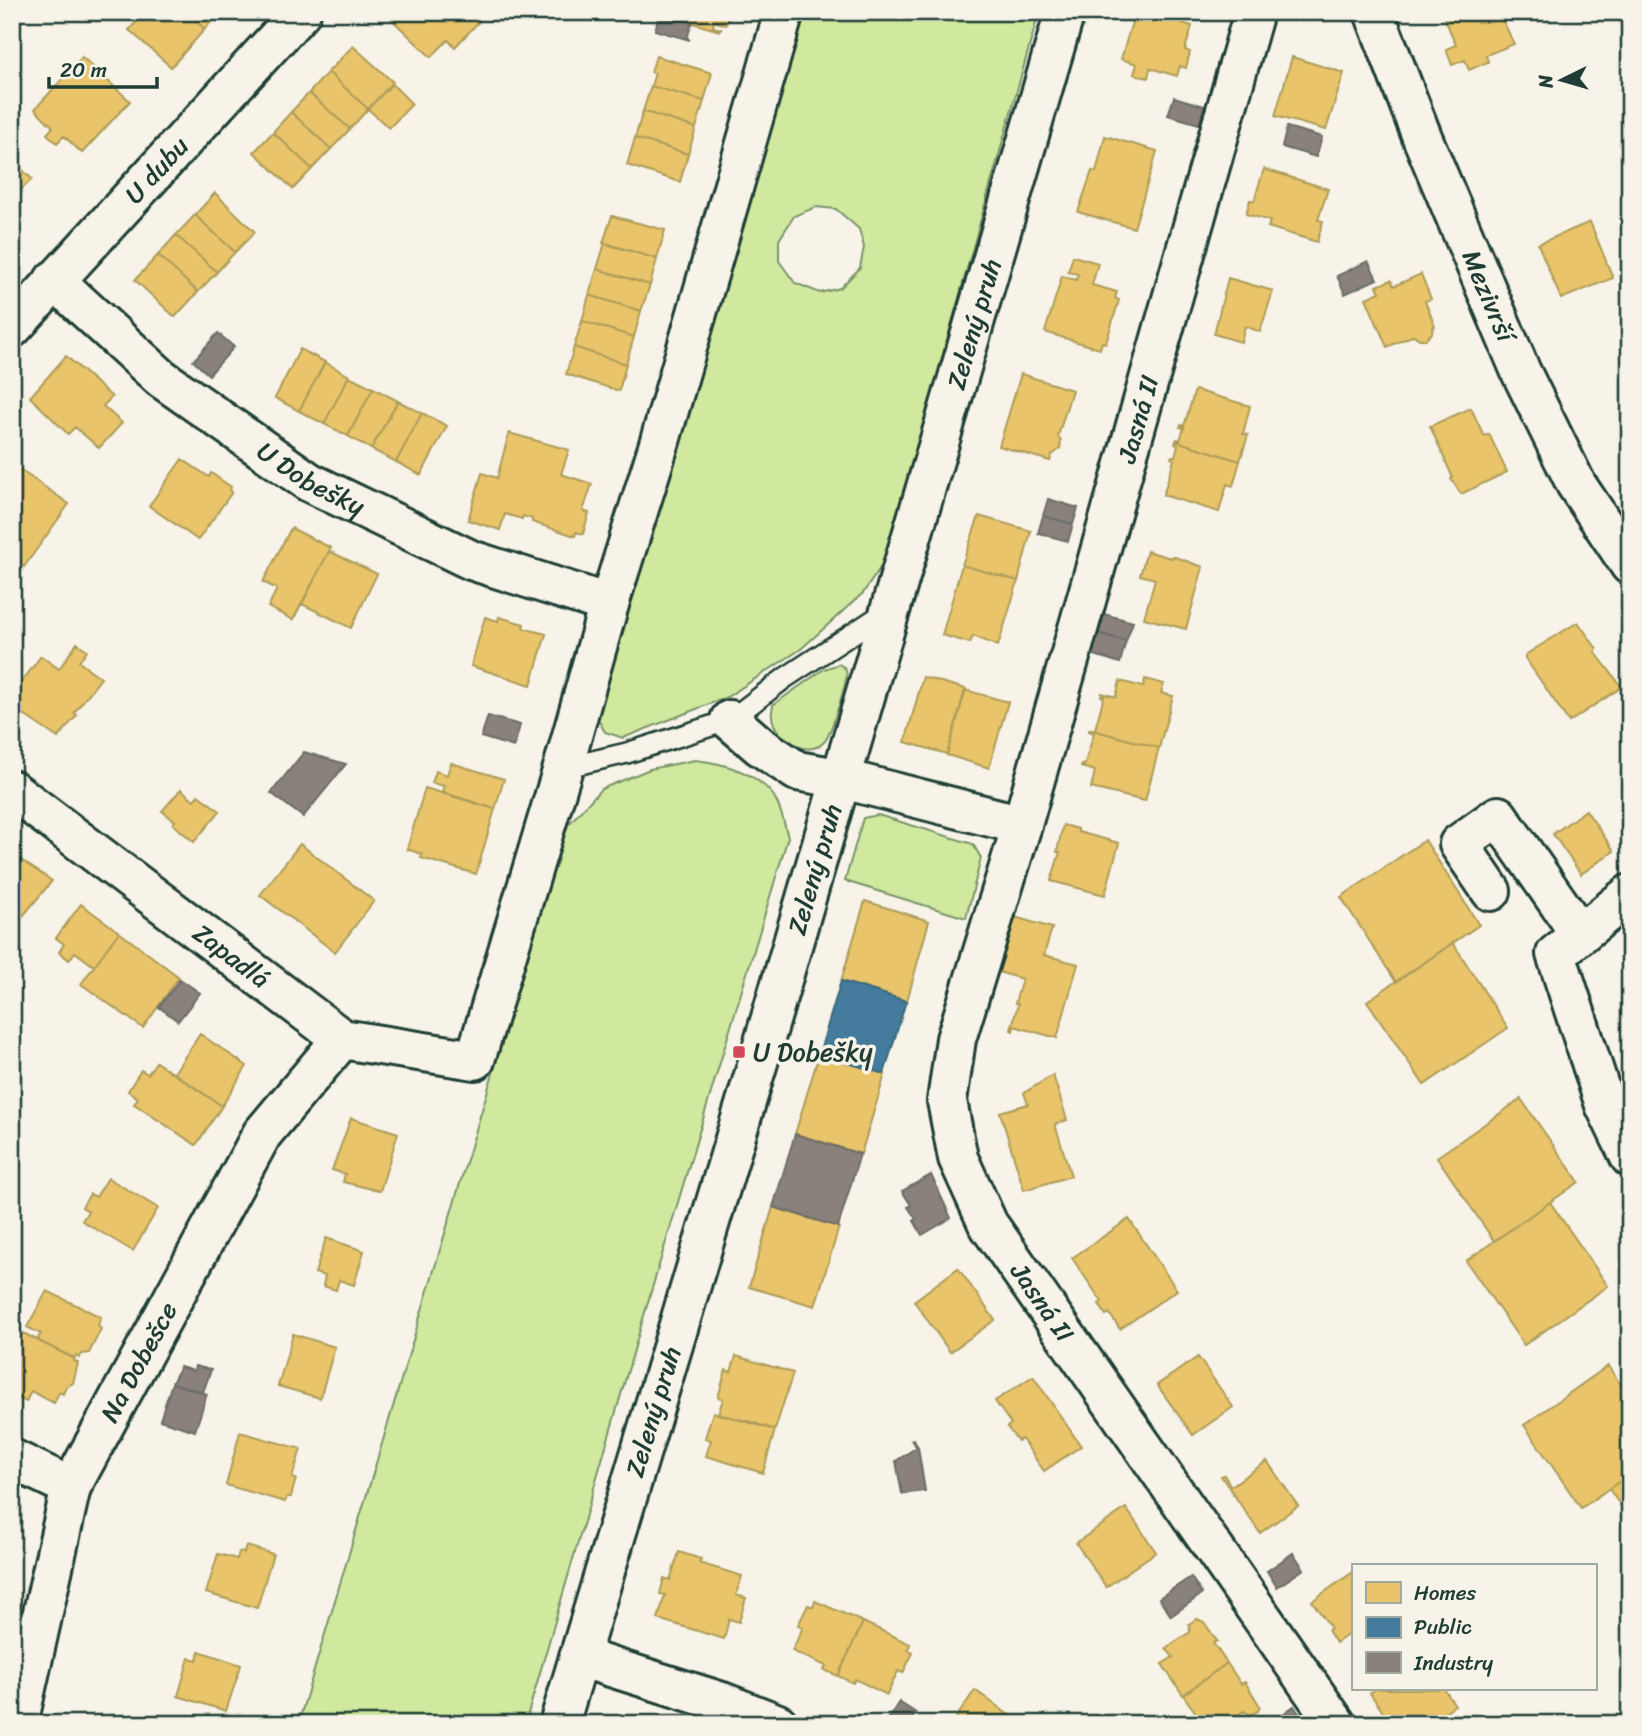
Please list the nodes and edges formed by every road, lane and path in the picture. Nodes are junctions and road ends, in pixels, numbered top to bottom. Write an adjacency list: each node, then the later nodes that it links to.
1 (301, 12): 6 (street, U dubu)
2 (784, 12): 9 (street)
3 (1065, 12): 10 (street, Zelený pruh)
4 (1254, 12): 15 (street, Jasná II)
5 (1374, 12): 8 (street, Mezivrší)
6 (54, 280): 7 (street, U dubu); 9 (street, U Dobešky)
7 (12, 328)
8 (1630, 565)
9 (609, 604): 12 (street)
10 (888, 610): 11 (lane); 13 (street, Zelený pruh)
11 (730, 720): 12 (lane); 13 (street)
12 (563, 768): 19 (street, Zapadlá)
13 (839, 778): 15 (street); 23 (street, Zelený pruh)
14 (12, 790): 19 (street, Zapadlá)
15 (1022, 825): 27 (street, Jasná II)
16 (1491, 891): 18 (street)
17 (1630, 894): 18 (street)
18 (1580, 934): 20 (street)
19 (342, 1039): 22 (street, Na Dobešce)
20 (1630, 1157)
21 (12, 1459): 22 (street)
22 (71, 1487): 24 (street, Na Dobešce)
23 (579, 1657): 25 (street, Zelený pruh); 26 (street)
24 (18, 1724)
25 (559, 1724)
26 (778, 1724)
27 (1336, 1724)

